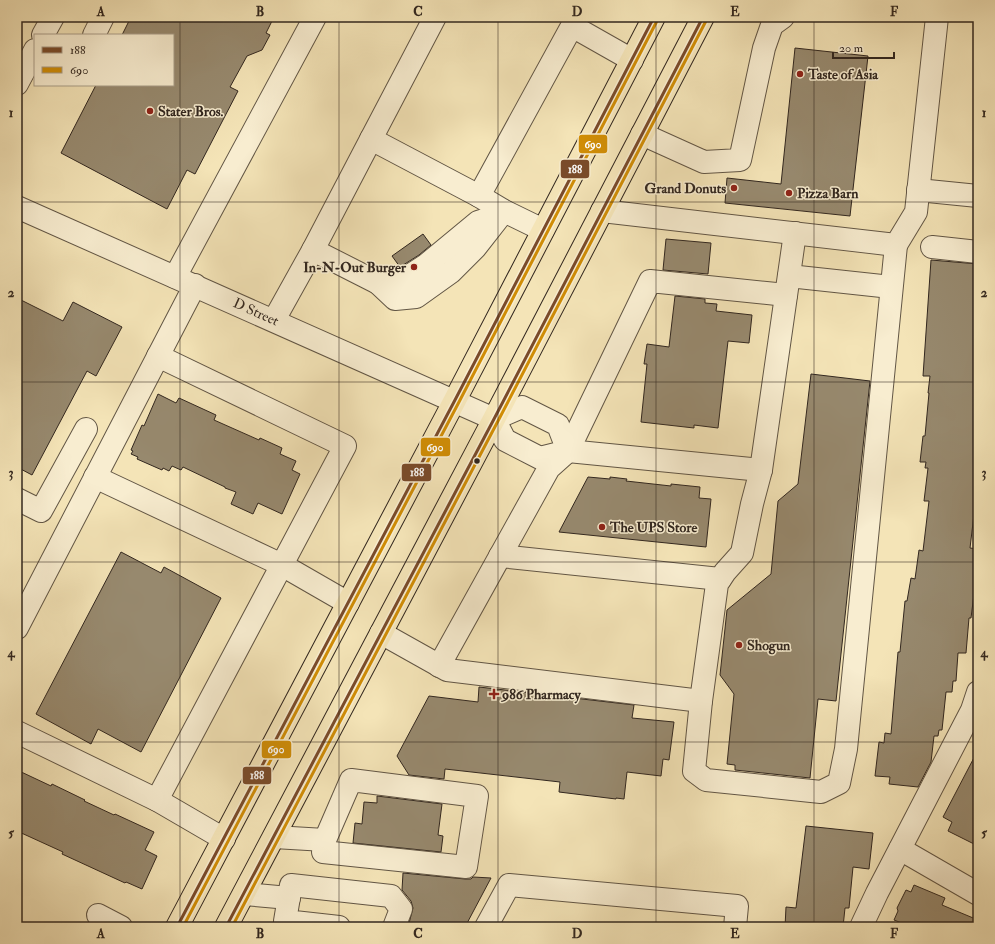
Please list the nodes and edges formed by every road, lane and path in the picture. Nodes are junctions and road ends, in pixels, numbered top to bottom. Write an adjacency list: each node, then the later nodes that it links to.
1 (53, 17): 9 (street)
2 (103, 17): 10 (street)
3 (315, 17): 28 (street)
4 (435, 17): 15 (street)
5 (654, 17): 12 (main road)
6 (703, 17): 14 (main road)
7 (783, 17): 14 (street)
8 (937, 17): 16 (street)
9 (44, 34)
10 (94, 34)
11 (34, 53): 13 (street)
12 (632, 60): 17 (street); 22 (main road)
13 (17, 84)
14 (642, 134): 19 (main road)
15 (371, 139): 17 (street); 26 (street)
16 (918, 190): 18 (street); 24 (street)
17 (479, 196): 20 (street)
18 (978, 196)
19 (602, 211): 23 (street); 34 (main road)
20 (503, 213): 22 (street); 26 (street)
21 (20, 215): 28 (street, D Street)
22 (543, 230): 33 (main road)
23 (795, 233): 24 (street); 29 (street)
24 (896, 245): 30 (street)
25 (932, 247): 27 (street)
26 (313, 250): 31 (street)
27 (978, 252)
28 (185, 281): 31 (street, D Street); 32 (street)
29 (788, 285): 30 (street); 36 (street); 37 (street)
30 (891, 287): 48 (street)
31 (274, 320): 33 (street, D Street)
32 (158, 356): 38 (street); 41 (street)
33 (455, 400): 34 (street, D Street); 43 (main road)
34 (494, 419): 36 (street); 36 (street); 45 (main road)
35 (86, 430): 39 (street)
36 (568, 451): 37 (street); 40 (street)
37 (761, 470): 42 (street)
38 (95, 477): 41 (street); 44 (street)
39 (17, 498)
40 (500, 556): 42 (street); 46 (street)
41 (282, 565): 43 (street); 50 (street)
42 (720, 579): 48 (street)
43 (348, 603): 52 (main road)
44 (17, 628)
45 (381, 633): 46 (street); 51 (main road)
46 (439, 666): 48 (street)
47 (978, 692): 54 (street)
48 (701, 701)
49 (17, 732): 50 (street)
50 (157, 800): 52 (street)
51 (274, 837): 53 (street); 55 (main road)
52 (224, 838): 60 (main road)
53 (325, 840): 53 (street)
54 (900, 849): 56 (street); 66 (street)
55 (244, 894): 57 (street); 61 (main road)
56 (978, 894)
57 (289, 898): 62 (street); 63 (street)
58 (98, 915): 59 (street)
59 (121, 927)
60 (177, 927)
61 (226, 927)
62 (339, 927)
63 (394, 927)
64 (486, 927): 65 (street)
65 (735, 927)
66 (861, 927)

